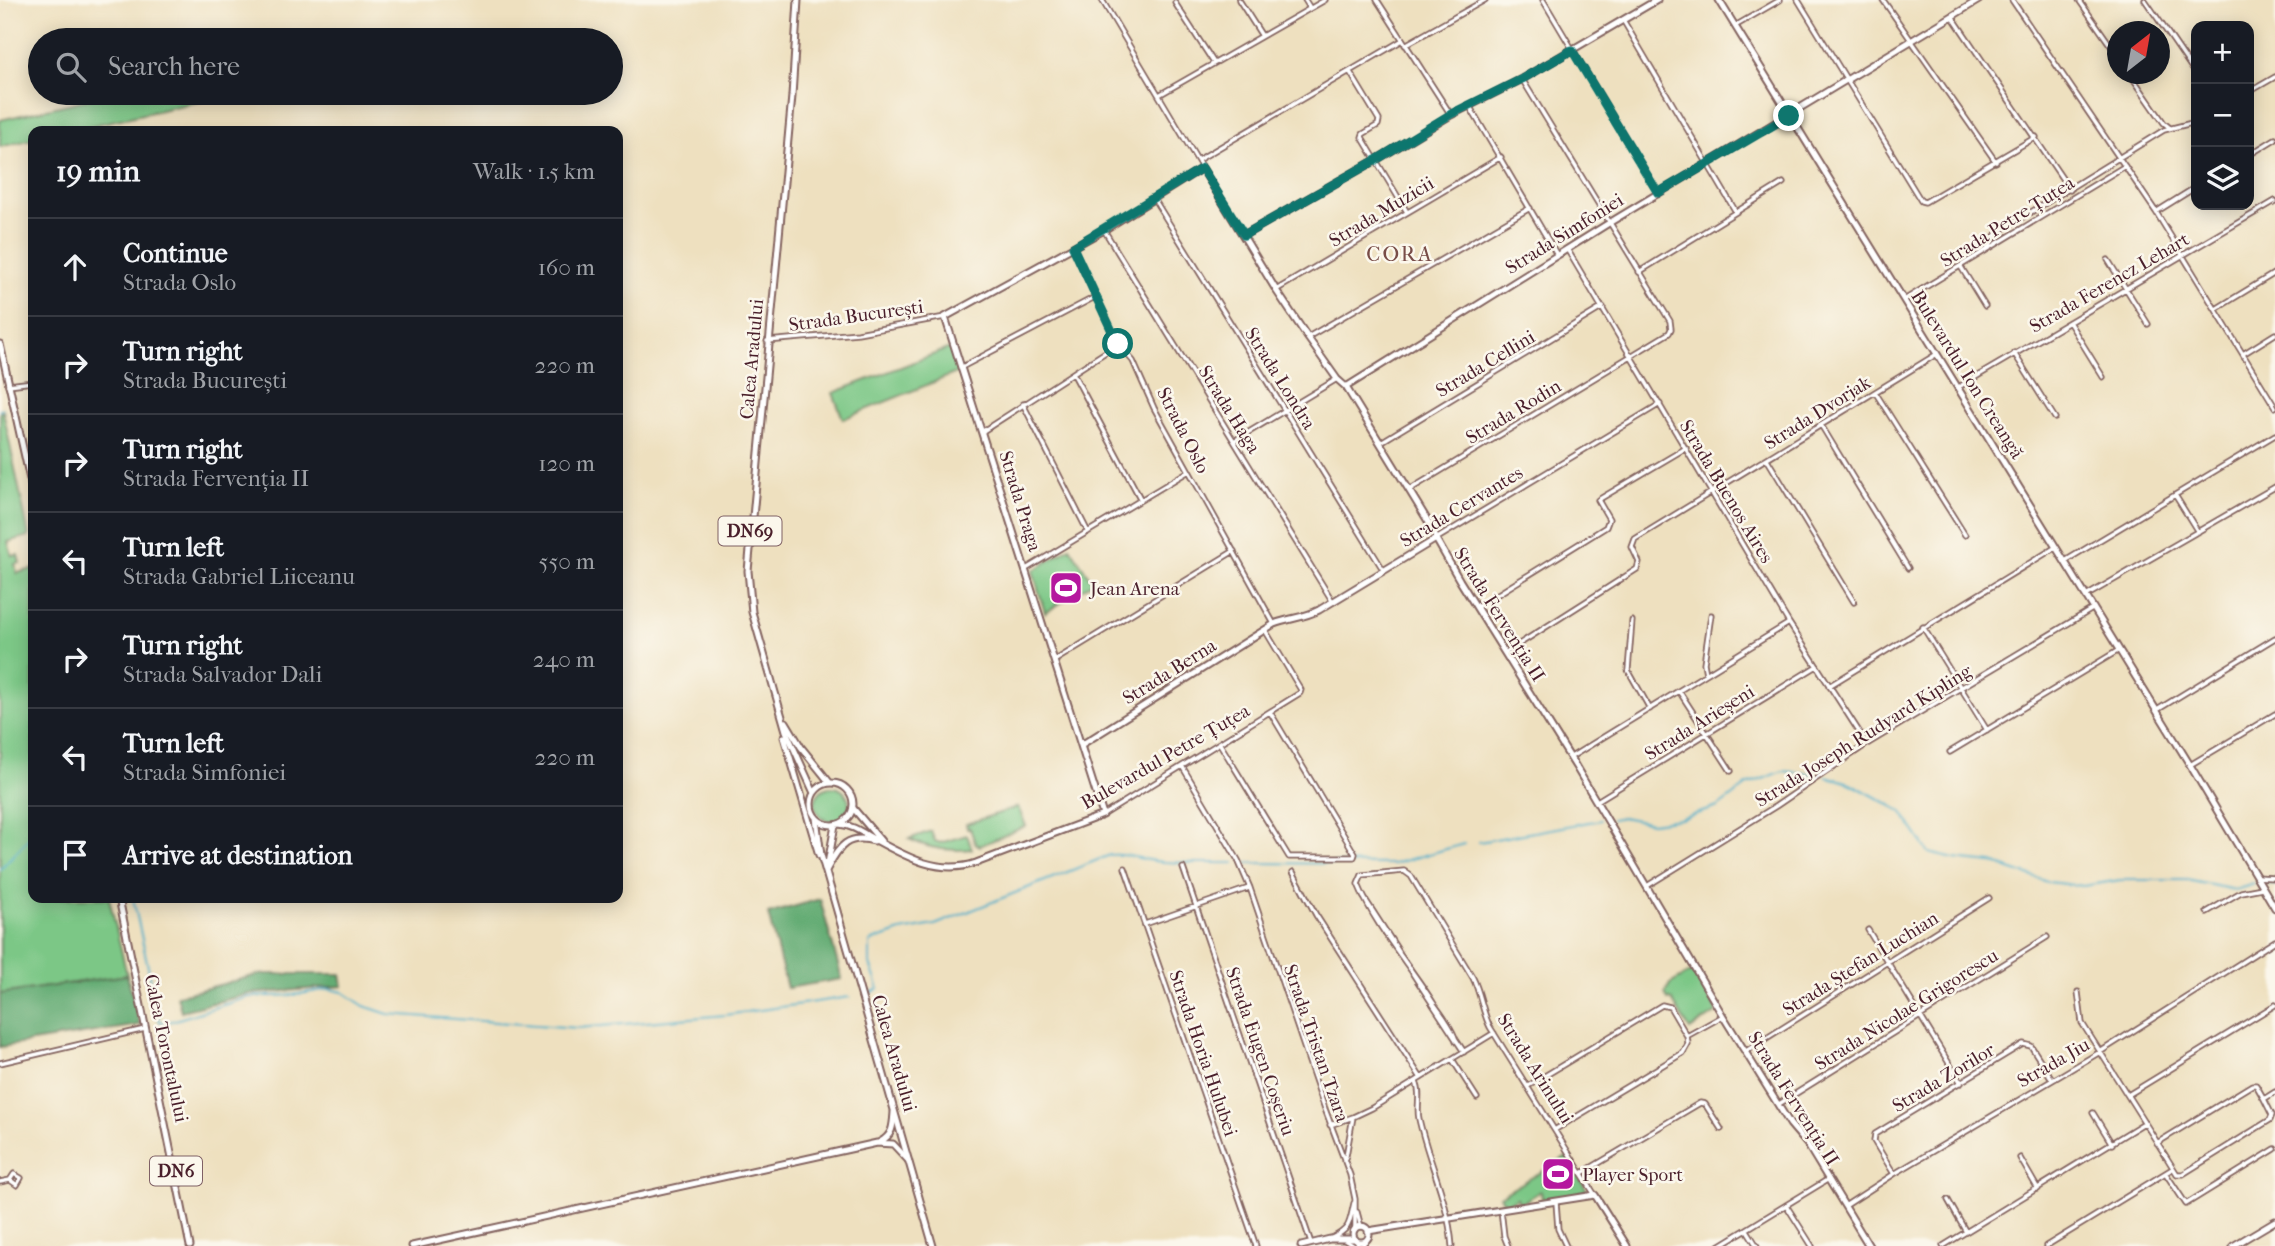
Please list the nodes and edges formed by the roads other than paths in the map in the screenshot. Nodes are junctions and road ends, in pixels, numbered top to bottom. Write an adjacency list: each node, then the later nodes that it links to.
1 (798, 0): 89 (street, Calea Aradului / DN69)
2 (1102, 0): 37 (street, Strada Fervenția II)
3 (1239, 0): 23 (street)
4 (1305, 0): 19 (street)
5 (1325, 0): 19 (street)
6 (1377, 0): 24 (street)
7 (1485, 0): 27 (street)
8 (1544, 0): 28 (street)
9 (1657, 0): 21 (street)
10 (1719, 0): 22 (street, Bulevardul Ion Creangă)
11 (1780, 0): 22 (street)
12 (1798, 0): 34 (street)
13 (1883, 0): 25 (street)
14 (1979, 0): 20 (street, Strada Simfoniei)
15 (2011, 0): 47 (street)
16 (2078, 0): 26 (street)
17 (2145, 0): 30 (street)
18 (1175, 3): 29 (street)
19 (1310, 8): 23 (street)
20 (1952, 16): 25 (street, Strada Simfoniei); 43 (street)
21 (1623, 20): 28 (street); 51 (street)
22 (1735, 26): 40 (street, Bulevardul Ion Creangă)
23 (1262, 36): 29 (street)
24 (1401, 41): 27 (street); 31 (street)
25 (1909, 41): 34 (street, Strada Simfoniei); 50 (street)
26 (2107, 41)
27 (1405, 45): 39 (street)
28 (1572, 50): 33 (street); 57 (street)
29 (1214, 64): 37 (street)
30 (2191, 67)
31 (1350, 71): 48 (street); 49 (street)
32 (2275, 77): 36 (street)
33 (1522, 79): 38 (street); 65 (street)
34 (1847, 79): 40 (street, Strada Simfoniei); 50 (street)
35 (2137, 84): 42 (street)
36 (2254, 89)
37 (1160, 95): 48 (street, Strada Fervenția II)
38 (1469, 105): 39 (street); 46 (street)
39 (1451, 114): 49 (street)
40 (1789, 116): 51 (street, Strada Simfoniei); 80 (street, Bulevardul Ion Creangă)
41 (2191, 125): 42 (street)
42 (2170, 128): 47 (street)
43 (2036, 137): 50 (street); 56 (street)
44 (2275, 139): 45 (street)
45 (2254, 152)
46 (1501, 157): 61 (street); 62 (street, Strada Muzicii)
47 (2120, 158): 52 (street); 56 (street)
48 (1198, 160): 53 (street, Strada Fervenția II)
49 (1376, 160): 62 (street); 67 (street)
50 (1996, 162)
51 (1709, 163): 57 (street, Strada Simfoniei); 63 (street)
52 (2125, 166): 59 (street, Strada Petre Țuțea); 64 (street)
53 (1202, 168): 58 (street, Strada București); 67 (street, Strada Fervenția II)
54 (1783, 183): 63 (street)
55 (2191, 190): 64 (street)
56 (2068, 191): 59 (street); 70 (street)
57 (1658, 193): 65 (street, Strada Simfoniei)
58 (1154, 199): 66 (street, Strada București); 108 (street, Strada Londra)
59 (2070, 200): 70 (street, Strada Petre Țuțea)
60 (2275, 201): 72 (street, Strada Ferencz Lehart)
61 (1530, 208): 71 (street); 88 (street)
62 (1407, 212): 78 (street, Strada Muzicii)
63 (1736, 212): 75 (street)
64 (2156, 212): 72 (street)
65 (1609, 223): 69 (street, Strada Simfoniei); 75 (street)
66 (1104, 230): 68 (street, Strada București); 113 (street, Strada Haga)
67 (1244, 235): 78 (street, Strada Fervenția II)
68 (1073, 247): 79 (street, Strada Oslo); 84 (street, Strada București)
69 (1567, 249): 71 (street, Strada Simfoniei); 82 (street, Strada Buenos Aires)
70 (1985, 252): 74 (street, Strada Petre Țuțea)
71 (1557, 255): 102 (street, Strada Simfoniei)
72 (2183, 256): 77 (street, Strada Ferencz Lehart); 83 (street)
73 (2108, 260): 77 (street)
74 (1961, 267): 80 (street, Strada Petre Țuțea); 81 (street)
75 (1639, 272): 95 (street, Strada Rodin)
76 (2275, 273): 83 (street)
77 (2125, 289): 85 (street, Strada Ferencz Lehart); 86 (street)
78 (1276, 290): 88 (street, Strada Fervenția II)
79 (1095, 297): 91 (street, Strada Oslo); 96 (street)
80 (1904, 300): 94 (street, Bulevardul Ion Creangă)
81 (1985, 306)
82 (1603, 307): 95 (street, Strada Buenos Aires); 114 (street, Strada Cellini)
83 (2216, 309): 93 (street)
84 (945, 317): 89 (street, Strada București); 96 (street, Strada Praga)
85 (2068, 322): 92 (street, Strada Ferencz Lehart); 98 (street)
86 (2148, 324)
87 (2275, 334): 93 (street)
88 (1308, 338): 99 (street, Strada Fervenția II)
89 (767, 341): 158 (street, Calea Aradului / DN69)
90 (0, 344): 101 (street)
91 (1118, 344): 97 (street); 118 (street, Strada Oslo)
92 (2014, 353): 103 (street, Strada Ferencz Lehart); 109 (street)
93 (2243, 354): 107 (street)
94 (1937, 355): 103 (street, Bulevardul Ion Creangă); 104 (street, Strada Dvorjak)
95 (1632, 356): 106 (street, Strada Buenos Aires); 120 (street, Strada Rodin)
96 (962, 367): 111 (street, Strada Praga)
97 (1073, 373): 105 (street); 123 (street)
98 (2103, 377)
99 (1337, 379): 102 (street, Strada Fervenția II); 108 (street)
100 (28, 382): 101 (street)
101 (8, 385): 117 (street)
102 (1346, 387): 114 (street, Strada Fervenția II)
103 (1957, 388): 128 (street, Bulevardul Ion Creangă)
104 (1875, 392): 110 (street, Strada Dvorjak); 126 (street)
105 (1023, 404): 111 (street); 124 (street)
106 (1660, 404): 115 (street, Strada Buenos Aires); 127 (street, Strada Cervantes)
107 (2275, 407)
108 (1285, 411): 113 (street); 133 (street, Strada Londra)
109 (2054, 418)
110 (1821, 425): 116 (street, Strada Dvorjak); 131 (street)
111 (983, 430): 132 (street, Strada Praga)
112 (2275, 435): 122 (street)
113 (1233, 441): 135 (street, Strada Haga)
114 (1381, 442): 120 (street, Strada Fervenția II)
115 (1686, 448): 121 (street, Strada Buenos Aires); 137 (street)
116 (1767, 459): 121 (street, Strada Dvorjak); 136 (street)
117 (28, 471)
118 (1189, 471): 123 (street); 129 (street, Strada Oslo)
119 (2275, 487): 125 (street)
120 (1409, 490): 127 (street, Strada Fervenția II)
121 (1712, 493): 141 (street, Strada Buenos Aires); 147 (street, Strada Dvorjak)
122 (2175, 495): 125 (street); 130 (street)
123 (1141, 500): 124 (street)
124 (1088, 532): 132 (street)
125 (2199, 532): 134 (street)
126 (1965, 535)
127 (1436, 539): 133 (street, Strada Cervantes); 137 (street, Strada Fervenția II)
128 (2056, 547): 130 (street, Bulevardul Ion Creangă); 143 (street)
129 (1234, 551): 142 (street, Strada Oslo); 148 (street)
130 (2065, 561): 134 (street, Bulevardul Ion Creangă)
131 (1908, 568)
132 (1026, 569): 148 (street, Strada Praga)
133 (1384, 571): 135 (street, Strada Cervantes)
134 (2086, 596): 138 (street, Bulevardul Ion Creangă)
135 (1333, 602): 142 (street, Strada Cervantes)
136 (1854, 602)
137 (1477, 607): 147 (street, Strada Fervenția II)
138 (2094, 608): 146 (street, Bulevardul Ion Creangă); 152 (street, Strada Joseph Rudyard Kipling)
139 (1711, 615): 150 (street)
140 (1632, 621): 154 (street)
141 (1790, 623): 149 (street, Strada Buenos Aires); 150 (street)
142 (1274, 624): 144 (street, Strada Berna)
143 (1923, 627): 151 (street); 152 (street)
144 (1265, 630): 156 (street, Bulevardul Petre Țuțea); 163 (street, Strada Berna)
145 (2275, 638): 155 (street)
146 (2119, 649): 155 (street, Bulevardul Ion Creangă); 159 (street)
147 (1505, 653): 165 (street, Strada Fervenția II)
148 (1053, 662): 163 (street, Strada Praga)
149 (1817, 666): 151 (street, Strada Buenos Aires); 160 (street, Strada Arieșeni)
150 (1706, 674): 153 (street)
151 (1829, 686): 162 (street, Strada Buenos Aires)
152 (1962, 689): 159 (street); 162 (street, Strada Joseph Rudyard Kipling)
153 (1679, 691): 154 (street); 160 (street)
154 (1650, 709): 165 (street)
155 (2157, 710): 166 (street, Bulevardul Ion Creangă)
156 (1270, 712): 161 (street, Bulevardul Petre Țuțea); 161 (street)
157 (2275, 714): 166 (street)
158 (782, 717): 169 (street, Calea Aradului / DN69); 170 (street, Calea Aradului / DN69); 179 (street, DN69)
159 (1987, 730): 164 (street)
160 (1706, 734): 168 (street); 171 (street, Strada Arieșeni)
161 (1220, 744): 167 (street, Bulevardul Petre Țuțea)
162 (1867, 744): 183 (street, Strada Joseph Rudyard Kipling)
163 (1080, 745): 173 (street, Strada Praga)
164 (1951, 752)
165 (1570, 757): 171 (street, Strada Fervenția II)
166 (2190, 765): 181 (street, Bulevardul Ion Creangă)
167 (1182, 766): 173 (street, Bulevardul Petre Țuțea); 184 (street, Strada Tristan Tzara)
168 (1731, 771)
169 (830, 783): 170 (street); 172 (street, DN69)
170 (814, 793): 174 (street, DN69)
171 (1597, 801): 183 (street, Strada Fervenția II)
172 (853, 808): 175 (street); 176 (street, Bulevardul Petre Țuțea)
173 (1103, 814): 176 (street, Bulevardul Petre Țuțea)
174 (816, 818): 175 (street); 179 (street, Calea Aradului / DN69)
175 (837, 824): 176 (street, Bulevardul Petre Țuțea); 179 (street, Calea Aradului / DN69)
176 (883, 844): 179 (street)
177 (1125, 868): 191 (street, Strada Horia Hulubei)
178 (1183, 868): 188 (street, Strada Eugen Coșeriu)
179 (827, 869): 218 (street, Calea Aradului / DN69)
180 (1293, 872): 208 (street)
181 (2256, 877): 182 (street); 185 (street, Bulevardul Ion Creangă)
182 (2275, 878)
183 (1647, 886): 198 (street, Strada Fervenția II)
184 (1250, 888): 188 (street); 222 (street, Strada Tristan Tzara)
185 (2262, 888): 189 (street, Bulevardul Ion Creangă); 190 (street)
186 (1989, 898): 195 (street, Strada Ștefan Luchian)
187 (120, 903): 200 (street, Calea Torontalului / DN6)
188 (1198, 907): 191 (street); 253 (street, Strada Eugen Coșeriu)
189 (2275, 908)
190 (2207, 912)
191 (1145, 925): 258 (street, Strada Horia Hulubei)
192 (1868, 930): 195 (street)
193 (2047, 937): 199 (street, Strada Nicolae Grigorescu)
194 (2275, 941): 205 (street, Strada Jiu)
195 (1887, 962): 199 (street); 203 (street, Strada Ștefan Luchian)
196 (2078, 992): 205 (street)
197 (2275, 1004): 214 (street)
198 (1723, 1016): 202 (street); 203 (street, Strada Fervenția II)
199 (1920, 1016): 211 (street); 217 (street, Strada Nicolae Grigorescu)
200 (146, 1029): 207 (street); 255 (street, Calea Torontalului / DN6)
201 (1494, 1033): 204 (street); 204 (street, Strada Arinului); 212 (street, Strada Arinului)
202 (1687, 1036): 212 (street); 223 (street)
203 (1746, 1051): 217 (street, Strada Fervenția II)
204 (1464, 1052): 206 (street)
205 (2100, 1052): 209 (street, Strada Jiu); 214 (street)
206 (1452, 1059): 208 (street); 215 (street)
207 (0, 1062)
208 (1421, 1079): 210 (street)
209 (2052, 1079): 211 (street, Strada Zorilor); 235 (street, Strada Jiu)
210 (1416, 1082): 220 (street); 247 (street)
211 (1961, 1083): 235 (street, Strada Zorilor)
212 (1528, 1086): 223 (street, Strada Arinului)
213 (2275, 1092): 216 (street)
214 (2128, 1095): 221 (street)
215 (1477, 1098)
216 (2264, 1099): 227 (street); 232 (street)
217 (1779, 1104): 237 (street, Strada Fervenția II)
218 (895, 1109): 225 (street); 231 (street, Calea Aradului / DN69)
219 (2093, 1113): 226 (street)
220 (1353, 1117): 222 (street); 230 (street)
221 (2145, 1122): 226 (street); 227 (street)
222 (1330, 1125): 230 (street, Strada Tristan Tzara)
223 (1556, 1129): 233 (street, Strada Arinului)
224 (1721, 1129): 233 (street)
225 (877, 1143): 231 (street); 256 (street)
226 (2112, 1143): 239 (street)
227 (2157, 1143): 232 (street)
228 (2275, 1149): 234 (street)
229 (2020, 1158): 239 (street)
230 (1344, 1160): 241 (street, Strada Tristan Tzara)
231 (910, 1163): 257 (street, Calea Aradului / DN69)
232 (2172, 1169): 234 (street)
233 (1582, 1173): 240 (street, Strada Arinului)
234 (2165, 1173): 268 (street)
235 (1894, 1174): 245 (street, Strada Jiu)
236 (10, 1180): 238 (street)
237 (1827, 1180): 244 (street); 245 (street, Strada Fervenția II)
238 (0, 1182)
239 (2038, 1189): 250 (street)
240 (1595, 1195): 243 (street); 254 (street, Strada Arinului)
241 (1355, 1199): 251 (street, Strada Tristan Tzara); 252 (street)
242 (1948, 1200): 250 (street)
243 (1556, 1202): 246 (street); 262 (street)
244 (1786, 1205): 249 (street); 265 (street)
245 (1844, 1206): 266 (street, Strada Fervenția II)
246 (1501, 1210): 247 (street); 261 (street)
247 (1450, 1217): 251 (street); 260 (street)
248 (2275, 1221): 269 (street)
249 (1747, 1230): 263 (street); 264 (street)
250 (1966, 1232): 267 (street)
251 (1360, 1238): 252 (street); 252 (street)
252 (1330, 1239): 253 (street)
253 (1311, 1243): 259 (street)
254 (1624, 1245)
255 (190, 1246)
256 (412, 1246)
257 (933, 1246)
258 (1256, 1246)
259 (1301, 1246)
260 (1452, 1246)
261 (1508, 1246)
262 (1566, 1246)
263 (1719, 1246)
264 (1757, 1246)
265 (1811, 1246)
266 (1869, 1246)
267 (1943, 1246)
268 (2046, 1246)
269 (2233, 1246)

